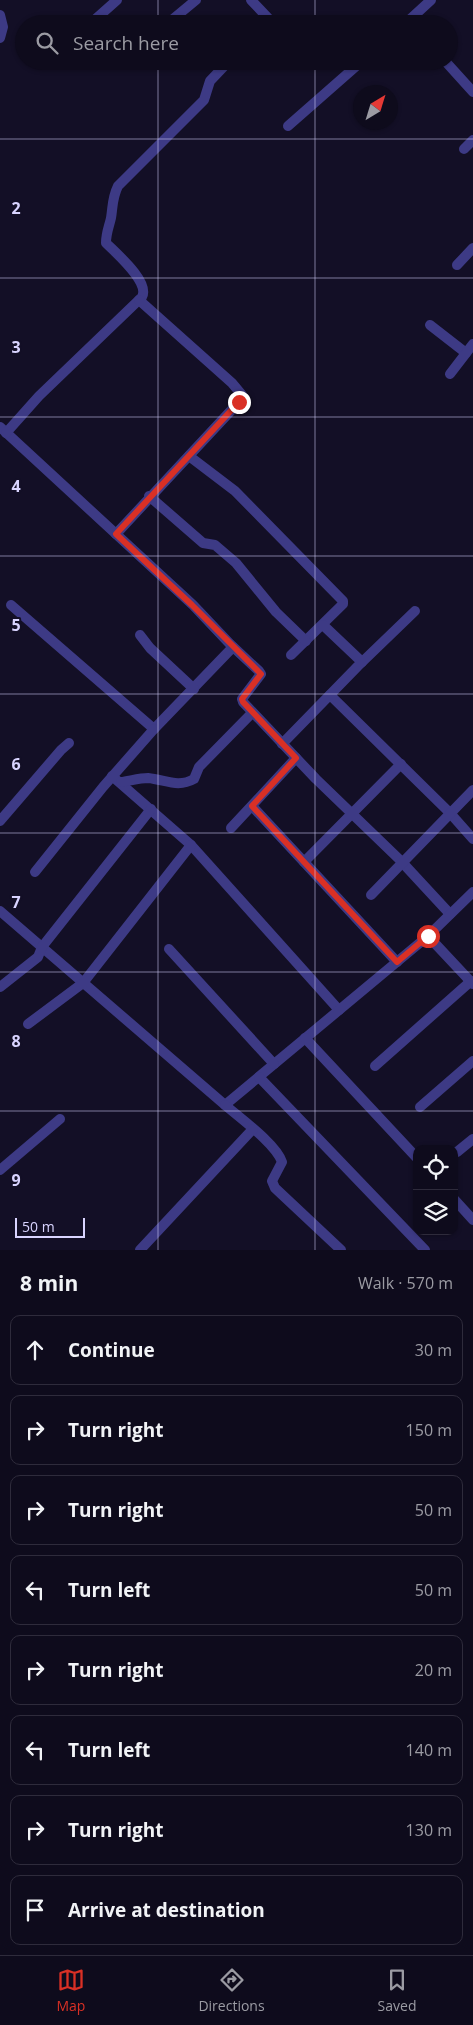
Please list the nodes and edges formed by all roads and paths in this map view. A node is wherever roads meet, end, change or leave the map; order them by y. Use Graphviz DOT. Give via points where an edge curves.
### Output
graph roads {
  1 [pos="117,0"];
  2 [pos="196,0"];
  3 [pos="251,0"];
  4 [pos="431,0"];
  5 [pos="0,15"];
  6 [pos="100,15"];
  7 [pos="178,15"];
  8 [pos="265,15"];
  9 [pos="415,15"];
  10 [pos="0,38"];
  11 [pos="220,70"];
  12 [pos="352,70"];
  13 [pos="453,70"];
  14 [pos="473,92"];
  15 [pos="288,126"];
  16 [pos="473,140"];
  17 [pos="464,149"];
  18 [pos="473,248"];
  19 [pos="457,265"];
  20 [pos="139,300"];
  21 [pos="430,326"];
  22 [pos="473,344"];
  23 [pos="466,353"];
  24 [pos="450,374"];
  25 [pos="3,430"];
  26 [pos="189,456"];
  27 [pos="149,496"];
  28 [pos="116,534"];
  29 [pos="11,605"];
  30 [pos="415,611"];
  31 [pos="323,625"];
  32 [pos="140,635"];
  33 [pos="306,641"];
  34 [pos="233,647"];
  35 [pos="291,655"];
  36 [pos="362,662"];
  37 [pos="194,689"];
  38 [pos="330,694"];
  39 [pos="252,713"];
  40 [pos="154,729"];
  41 [pos="69,743"];
  42 [pos="282,744"];
  43 [pos="296,758"];
  44 [pos="401,764"];
  45 [pos="117,779"];
  46 [pos="473,790"];
  47 [pos="252,806"];
  48 [pos="151,809"];
  49 [pos="352,813"];
  50 [pos="450,813"];
  51 [pos="0,821"];
  52 [pos="231,828"];
  53 [pos="473,839"];
  54 [pos="191,845"];
  55 [pos="304,862"];
  56 [pos="402,862"];
  57 [pos="35,872"];
  58 [pos="473,892"];
  59 [pos="370,895"];
  60 [pos="0,911"];
  61 [pos="450,914"];
  62 [pos="428,936"];
  63 [pos="42,947"];
  64 [pos="169,949"];
  65 [pos="397,962"];
  66 [pos="472,982"];
  67 [pos="83,983"];
  68 [pos="0,987"];
  69 [pos="339,1010"];
  70 [pos="28,1024"];
  71 [pos="305,1038"];
  72 [pos="473,1061"];
  73 [pos="274,1064"];
  74 [pos="375,1066"];
  75 [pos="259,1077"];
  76 [pos="225,1105"];
  77 [pos="420,1107"];
  78 [pos="60,1119"];
  79 [pos="253,1129"];
  80 [pos="473,1139"];
  81 [pos="458,1151"];
  82 [pos="413,1154"];
  83 [pos="0,1170"];
  84 [pos="458,1203"];
  85 [pos="473,1220"];
  86 [pos="142,1249"];
  87 [pos="341,1250"];
  88 [pos="425,1250"];
  1 -- 6 [label="street"];
  2 -- 7 [label="street"];
  3 -- 8 [label="street"];
  4 -- 9 [label="street"];
  5 -- 10 [label="street"];
  11 -- 20 [label="street" via="210,81 204,100 118,186 115,193 106,243 143,283 145,292"];
  12 -- 15 [label="street"];
  13 -- 14 [label="street"];
  16 -- 17 [label="street"];
  18 -- 19 [label="street"];
  20 -- 25 [label="street"];
  20 -- 26 [label="street" via="242,395"];
  21 -- 23 [label="street"];
  22 -- 23 [label="street"];
  23 -- 24 [label="street"];
  25 -- 28 [label="street"];
  26 -- 27 [label="street"];
  26 -- 31 [label="street" via="235,491 341,598 343,604"];
  27 -- 28 [label="street"];
  27 -- 33 [label="street" via="203,543 215,545 236,563 276,612"];
  28 -- 34 [label="street"];
  29 -- 40 [label="street"];
  30 -- 36 [label="street"];
  31 -- 33 [label="street"];
  31 -- 36 [label="street"];
  32 -- 37 [label="street"];
  33 -- 35 [label="street"];
  34 -- 37 [label="street"];
  34 -- 39 [label="street" via="261,674 242,699"];
  36 -- 38 [label="street"];
  37 -- 40 [label="street"];
  38 -- 42 [label="street"];
  38 -- 44 [label="street"];
  39 -- 42 [label="street"];
  39 -- 45 [label="street" via="199,767 194,779 186,783 146,778"];
  40 -- 45 [label="street"];
  41 -- 51 [label="street"];
  42 -- 43 [label="street"];
  43 -- 47 [label="street"];
  43 -- 49 [label="street"];
  44 -- 49 [label="street"];
  44 -- 50 [label="street"];
  45 -- 48 [label="street"];
  45 -- 57 [label="street"];
  46 -- 50 [label="street"];
  47 -- 52 [label="street"];
  47 -- 55 [label="street"];
  48 -- 54 [label="street"];
  48 -- 63 [label="street"];
  49 -- 55 [label="street"];
  49 -- 56 [label="street"];
  50 -- 53 [label="street"];
  50 -- 56 [label="street"];
  54 -- 67 [label="street"];
  54 -- 69 [label="street"];
  55 -- 65 [label="street"];
  56 -- 59 [label="street"];
  56 -- 61 [label="street"];
  58 -- 61 [label="street"];
  60 -- 63 [label="street"];
  61 -- 62 [label="street"];
  62 -- 65 [label="street"];
  62 -- 66 [label="street"];
  63 -- 67 [label="street"];
  63 -- 68 [label="street" via="38,957"];
  64 -- 73 [label="street"];
  65 -- 69 [label="street"];
  66 -- 74 [label="street"];
  67 -- 70 [label="street"];
  67 -- 76 [label="street"];
  69 -- 71 [label="street"];
  71 -- 73 [label="street"];
  71 -- 82 [label="street"];
  72 -- 77 [label="street"];
  73 -- 75 [label="street"];
  75 -- 76 [label="street"];
  75 -- 88 [label="street"];
  76 -- 79 [label="street"];
  78 -- 83 [label="street"];
  79 -- 86 [label="street"];
  79 -- 87 [label="street" via="280,1155 282,1162 272,1181 275,1188"];
  80 -- 81 [label="street"];
  84 -- 85 [label="street"];
}
